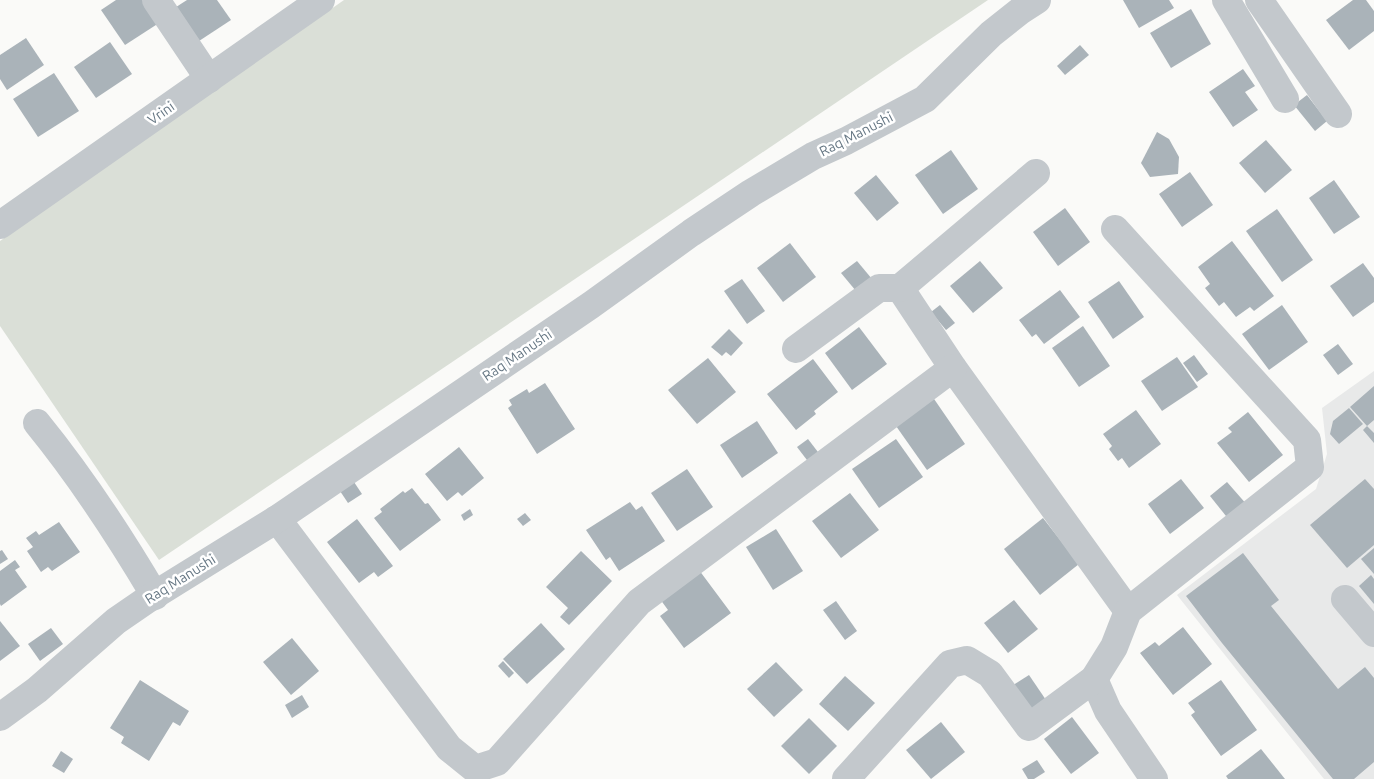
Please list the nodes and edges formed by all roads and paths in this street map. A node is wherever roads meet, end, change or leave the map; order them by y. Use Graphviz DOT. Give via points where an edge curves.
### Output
graph roads {
  1 [pos="156,0"];
  2 [pos="322,0"];
  3 [pos="1037,0"];
  4 [pos="1226,0"];
  5 [pos="1260,0"];
  6 [pos="209,79"];
  7 [pos="1285,99"];
  8 [pos="1338,114"];
  9 [pos="1036,173"];
  10 [pos="0,225"];
  11 [pos="1115,229"];
  12 [pos="900,288"];
  13 [pos="796,349"];
  14 [pos="952,368"];
  15 [pos="37,423"];
  16 [pos="277,519"];
  17 [pos="155,596"];
  18 [pos="1345,599"];
  19 [pos="1128,611"];
  20 [pos="1374,633"];
  21 [pos="1094,679"];
  22 [pos="0,717"];
  23 [pos="846,779"];
  24 [pos="1154,779"];
  1 -- 6 [label="street"];
  2 -- 6 [label="street, Vrini"];
  3 -- 16 [label="street, Raq Manushi" via="991,34 925,99 813,156 751,193"];
  4 -- 7 [label="street"];
  5 -- 8 [label="street"];
  6 -- 10 [label="street, Vrini"];
  9 -- 12 [label="street"];
  11 -- 19 [label="street" via="1307,440 1310,467"];
  12 -- 13 [label="street" via="879,288"];
  12 -- 14 [label="street"];
  14 -- 16 [label="street" via="639,602 497,762 475,769 449,748"];
  14 -- 19 [label="street"];
  15 -- 17 [label="street" via="89,490"];
  16 -- 17 [label="street, Raq Manushi"];
  17 -- 22 [label="street, Raq Manushi" via="116,621 37,690"];
  18 -- 20 [label="street"];
  19 -- 21 [label="street" via="1114,647"];
  21 -- 23 [label="street" via="1029,727 990,674 967,660 950,664"];
  21 -- 24 [label="street" via="1108,712"];
}
